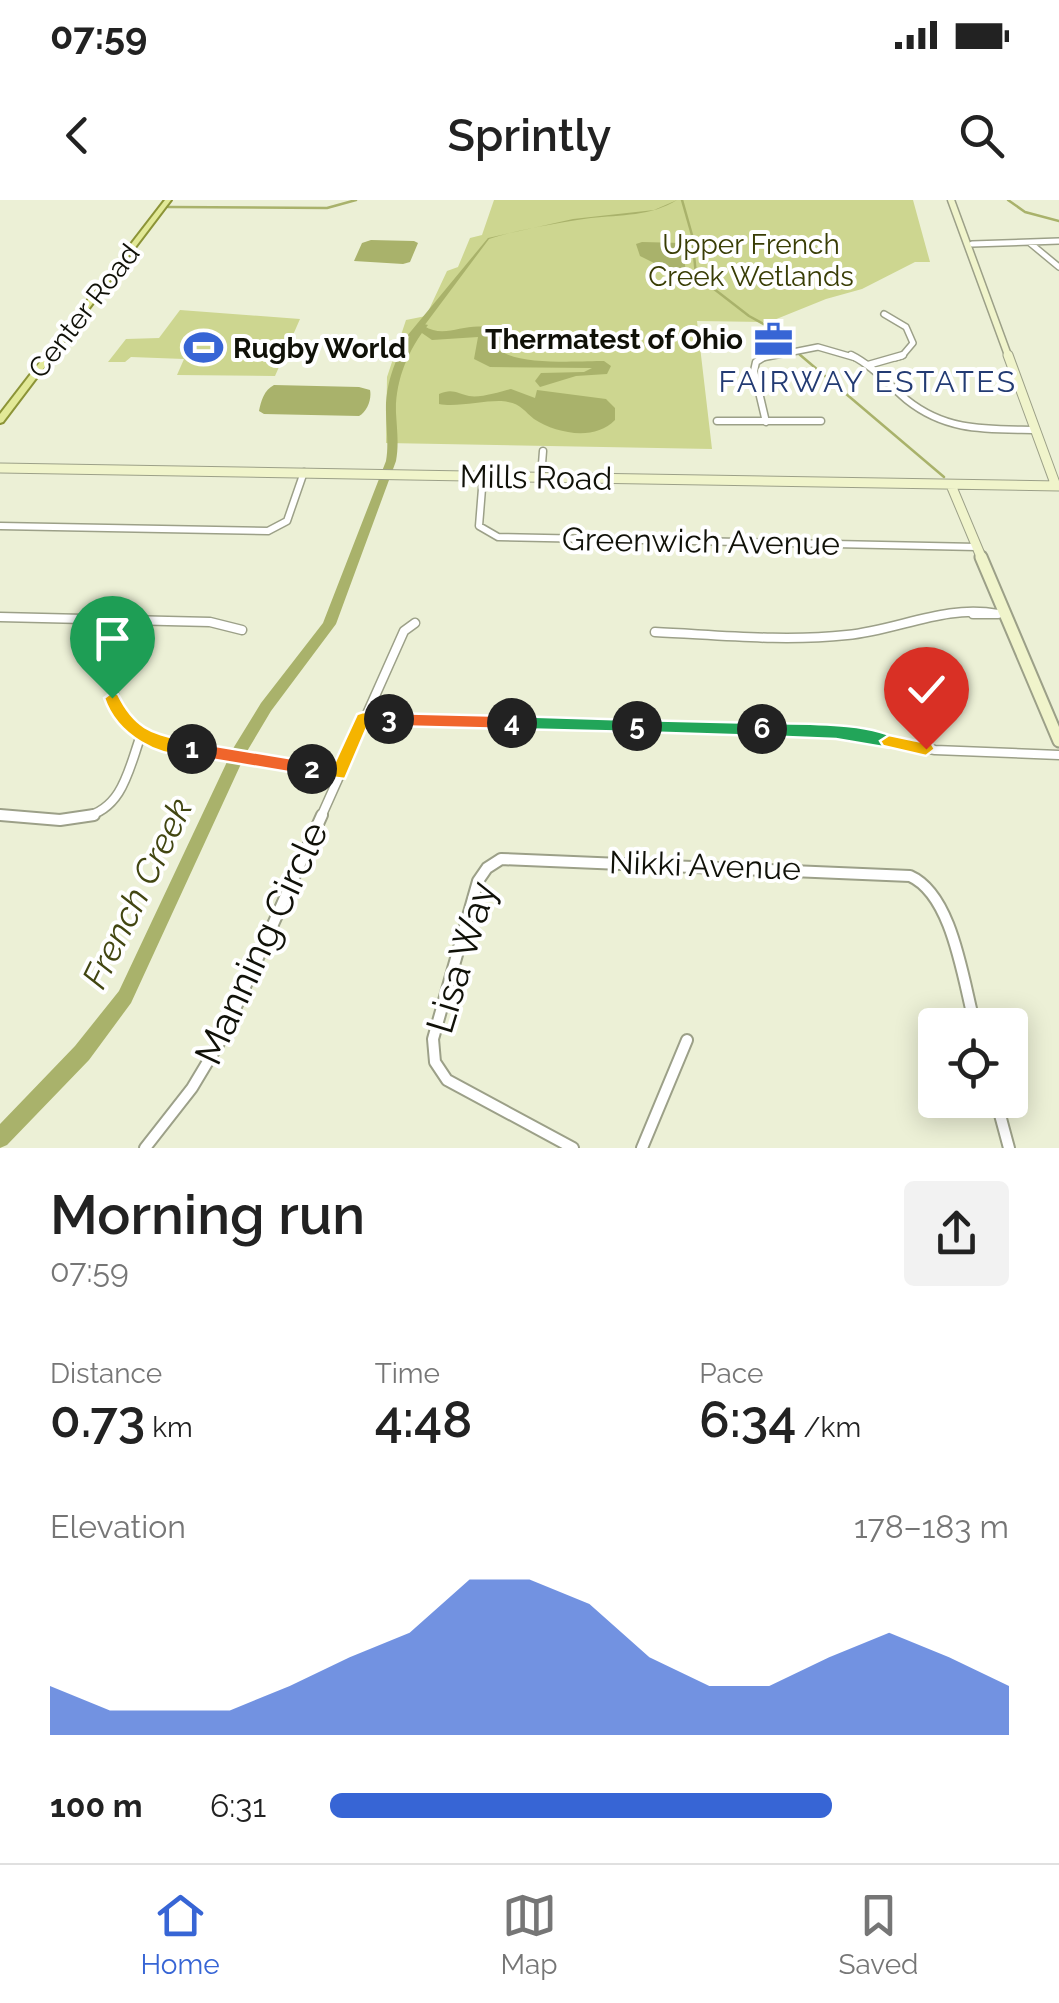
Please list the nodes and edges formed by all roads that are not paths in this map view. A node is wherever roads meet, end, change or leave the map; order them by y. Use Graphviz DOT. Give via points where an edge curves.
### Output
graph roads {
  1 [pos="168,200"];
  2 [pos="951,200"];
  3 [pos="1059,242"];
  4 [pos="970,244"];
  5 [pos="1030,244"];
  6 [pos="1059,267"];
  7 [pos="884,314"];
  8 [pos="868,365"];
  9 [pos="0,420"];
  10 [pos="717,420"];
  11 [pos="766,422"];
  12 [pos="821,422"];
  13 [pos="1036,430"];
  14 [pos="543,451"];
  15 [pos="0,466"];
  16 [pos="304,472"];
  17 [pos="484,476"];
  18 [pos="541,477"];
  19 [pos="951,484"];
  20 [pos="1058,486"];
  21 [pos="0,526"];
  22 [pos="977,547"];
  23 [pos="1002,614"];
  24 [pos="0,617"];
  25 [pos="137,620"];
  26 [pos="415,623"];
  27 [pos="242,630"];
  28 [pos="655,632"];
  29 [pos="363,719"];
  30 [pos="141,735"];
  31 [pos="1059,741"];
  32 [pos="1059,755"];
  33 [pos="338,774"];
  34 [pos="0,815"];
  35 [pos="494,862"];
  36 [pos="970,1008"];
  37 [pos="687,1040"];
  38 [pos="1001,1118"];
  39 [pos="145,1148"];
  40 [pos="573,1148"];
  41 [pos="642,1148"];
  42 [pos="1009,1148"];
  1 -- 9 [label="main road, Center Road"];
  2 -- 4 [label="street"];
  3 -- 5 [label="street"];
  4 -- 5 [label="street"];
  4 -- 13 [label="street"];
  5 -- 6 [label="street"];
  7 -- 8 [label="street" via="906,327 913,342 902,356"];
  8 -- 11 [label="street" via="825,346 761,358 754,368"];
  8 -- 13 [label="street" via="944,422"];
  10 -- 11 [label="street"];
  11 -- 12 [label="street"];
  13 -- 20 [label="street"];
  14 -- 18 [label="street"];
  15 -- 16 [label="street, Mills Road"];
  16 -- 17 [label="street, Mills Road"];
  16 -- 21 [label="street" via="289,517 268,531"];
  17 -- 18 [label="street, Mills Road"];
  17 -- 22 [label="street, Greenwich Avenue" via="478,522 498,537"];
  18 -- 19 [label="street, Mills Road"];
  19 -- 20 [label="street, Mills Road"];
  19 -- 22 [label="street"];
  22 -- 23 [label="street"];
  23 -- 28 [label="street" via="928,616 846,636"];
  23 -- 31 [label="street"];
  24 -- 25 [label="street"];
  25 -- 27 [label="street"];
  25 -- 30 [label="street" via="112,692 118,714"];
  26 -- 29 [label="street, Manning Circle" via="404,630"];
  29 -- 32 [label="street" via="822,731 935,750"];
  29 -- 33 [label="street, Manning Circle"];
  30 -- 33 [label="street"];
  30 -- 34 [label="street" via="117,796 104,810 82,818"];
  33 -- 39 [label="street, Manning Circle" via="222,1038"];
  35 -- 36 [label="street, Nikki Avenue" via="518,857 916,878 941,902"];
  35 -- 40 [label="street, Lisa Way" via="477,884 432,1054 450,1082"];
  37 -- 41 [label="street"];
  38 -- 42 [label="street"];
}
